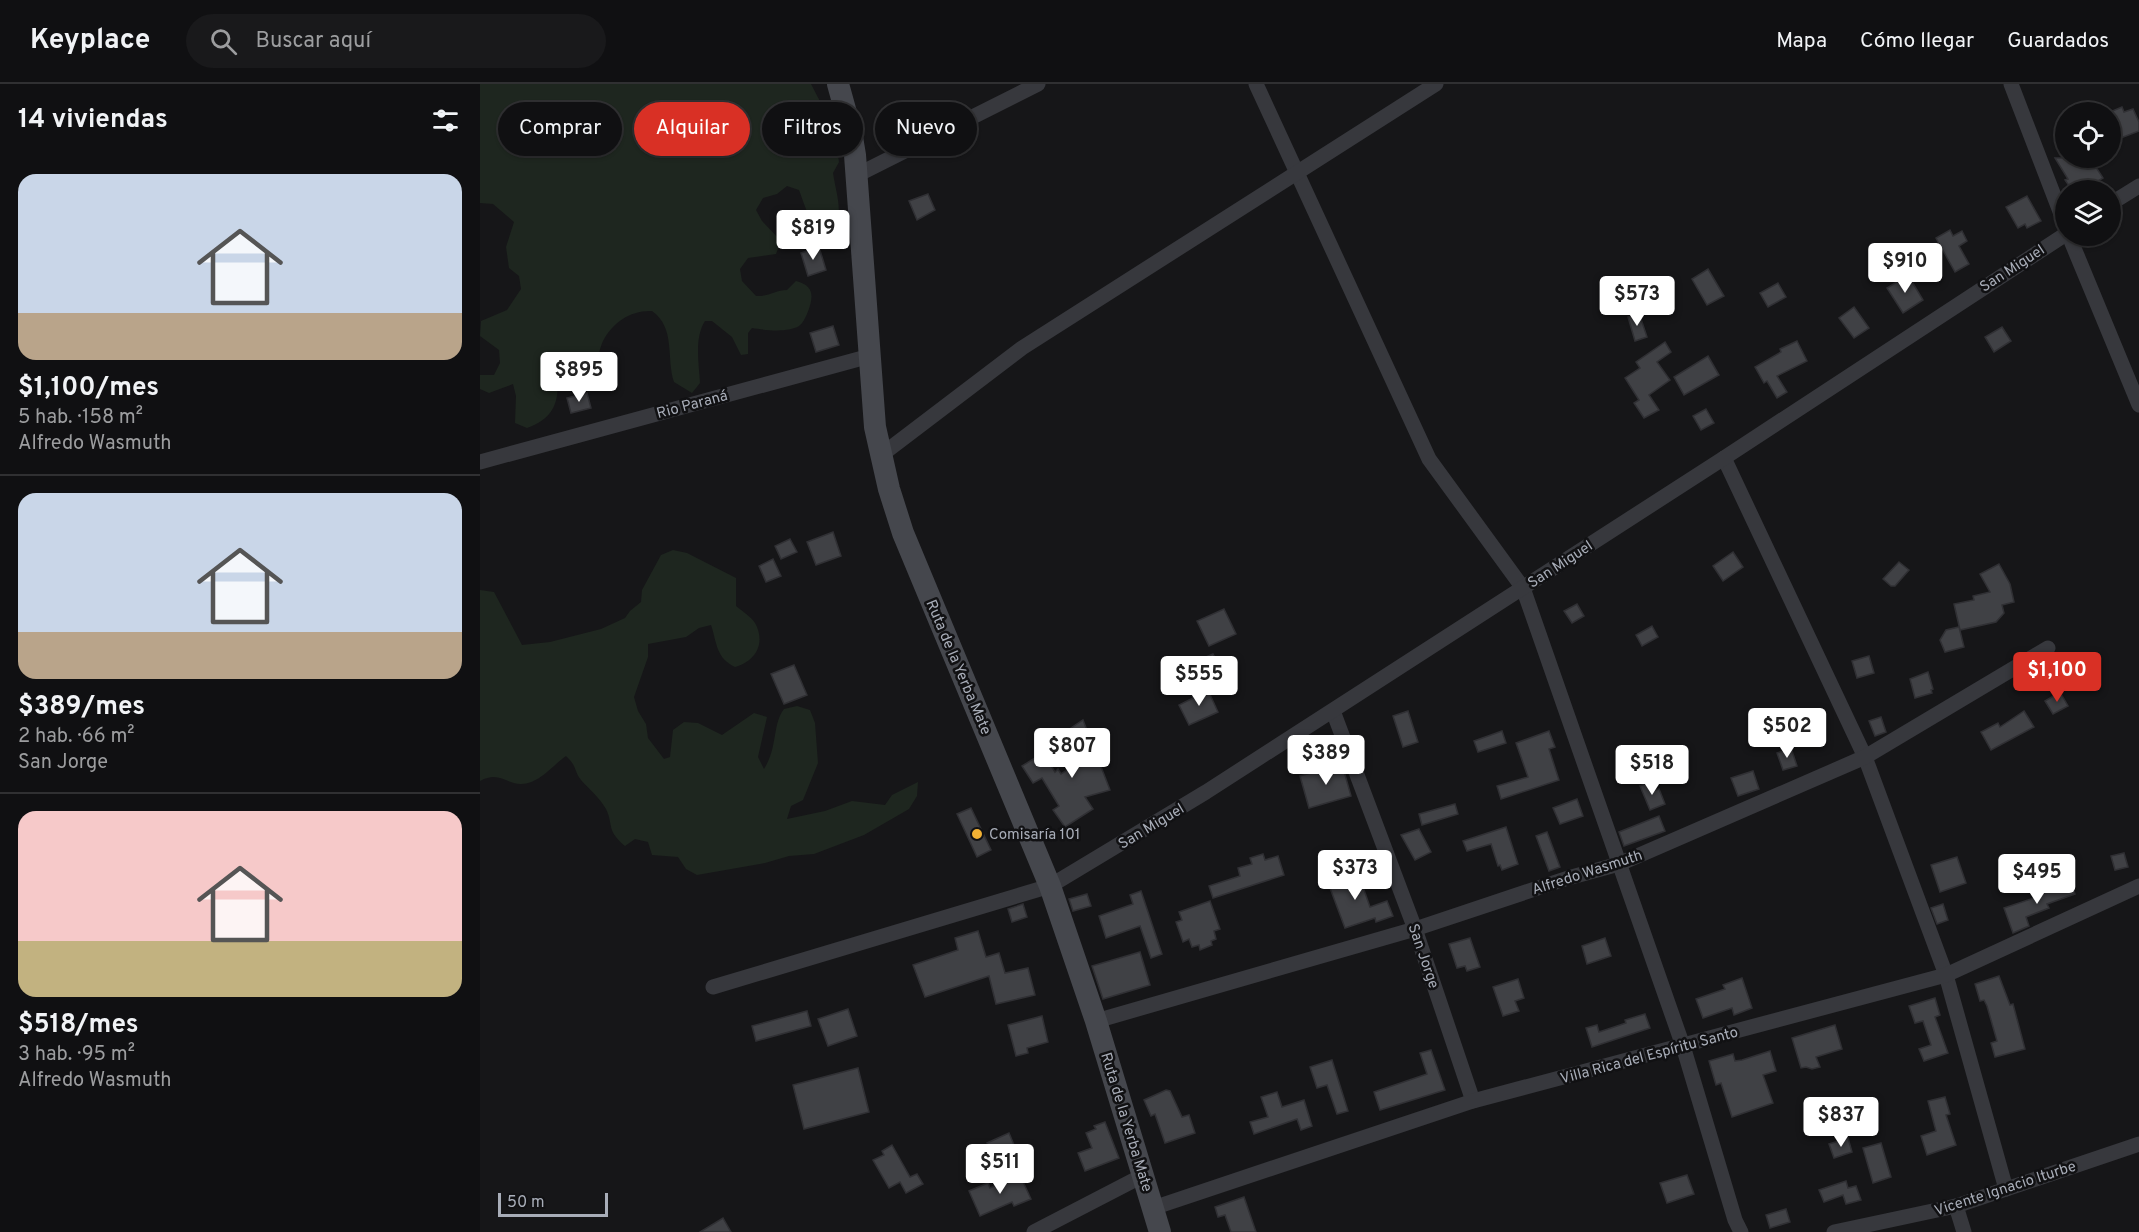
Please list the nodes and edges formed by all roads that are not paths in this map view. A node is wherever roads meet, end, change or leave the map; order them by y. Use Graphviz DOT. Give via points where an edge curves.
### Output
graph roads {
  1 [pos="838,84"];
  2 [pos="1038,84"];
  3 [pos="1256,84"];
  4 [pos="1436,84"];
  5 [pos="2011,84"];
  6 [pos="1297,172"];
  7 [pos="857,175"];
  8 [pos="2139,186"];
  9 [pos="2121,197"];
  10 [pos="2055,198"];
  11 [pos="2055,243"];
  12 [pos="2072,246"];
  13 [pos="870,356"];
  14 [pos="2139,405"];
  15 [pos="880,456"];
  16 [pos="1724,458"];
  17 [pos="480,462"];
  18 [pos="1523,588"];
  19 [pos="2048,648"];
  20 [pos="1333,711"];
  21 [pos="1865,757"];
  22 [pos="1619,864"];
  23 [pos="1050,886"];
  24 [pos="2139,886"];
  25 [pos="1415,929"];
  26 [pos="1946,975"];
  27 [pos="713,987"];
  28 [pos="1096,1021"];
  29 [pos="1683,1046"];
  30 [pos="1473,1101"];
  31 [pos="2139,1144"];
  32 [pos="1142,1176"];
  33 [pos="2006,1189"];
  34 [pos="1956,1206"];
  35 [pos="1153,1208"];
  36 [pos="1034,1232"];
  37 [pos="1160,1232"];
  38 [pos="1742,1232"];
  39 [pos="1834,1232"];
  40 [pos="1964,1232"];
  1 -- 7 [label="main road, Ruta de la Yerba Mate" via="851,131"];
  2 -- 7 [label="street"];
  3 -- 6 [label="street"];
  4 -- 6 [label="street"];
  5 -- 10 [label="street"];
  6 -- 15 [label="street" via="1022,348"];
  6 -- 18 [label="street" via="1429,459"];
  7 -- 13 [label="main road, Ruta de la Yerba Mate"];
  8 -- 9 [label="street"];
  11 -- 16 [label="street, San Miguel"];
  12 -- 14 [label="street"];
  13 -- 15 [label="main road, Ruta de la Yerba Mate"];
  13 -- 17 [label="street, Rio Paraná"];
  15 -- 23 [label="main road, Ruta de la Yerba Mate" via="903,533"];
  16 -- 18 [label="street, San Miguel"];
  16 -- 21 [label="street"];
  18 -- 20 [label="street, San Miguel"];
  18 -- 22 [label="street"];
  19 -- 21 [label="street, Alfredo Wasmuth"];
  20 -- 23 [label="street, San Miguel"];
  20 -- 25 [label="street, San Jorge"];
  21 -- 22 [label="street, Alfredo Wasmuth"];
  21 -- 26 [label="street"];
  22 -- 25 [label="street, Alfredo Wasmuth"];
  22 -- 29 [label="street"];
  23 -- 27 [label="street, San Miguel"];
  23 -- 28 [label="main road, Ruta de la Yerba Mate"];
  24 -- 26 [label="street, Villa Rica del Espíritu Santo"];
  25 -- 28 [label="street, Alfredo Wasmuth"];
  25 -- 30 [label="street, San Jorge"];
  26 -- 29 [label="street, Villa Rica del Espíritu Santo"];
  26 -- 33 [label="street"];
  28 -- 32 [label="main road, Ruta de la Yerba Mate"];
  29 -- 30 [label="street, Villa Rica del Espíritu Santo"];
  29 -- 38 [label="street" via="1735,1220"];
  30 -- 35 [label="street, Villa Rica del Espíritu Santo"];
  31 -- 33 [label="street, Vicente Ignacio Iturbe"];
  32 -- 35 [label="main road, Ruta de la Yerba Mate"];
  32 -- 36 [label="street"];
  33 -- 34 [label="street, Vicente Ignacio Iturbe"];
  34 -- 39 [label="street, Vicente Ignacio Iturbe"];
  34 -- 40 [label="street"];
  35 -- 37 [label="main road, Ruta de la Yerba Mate"];
}
